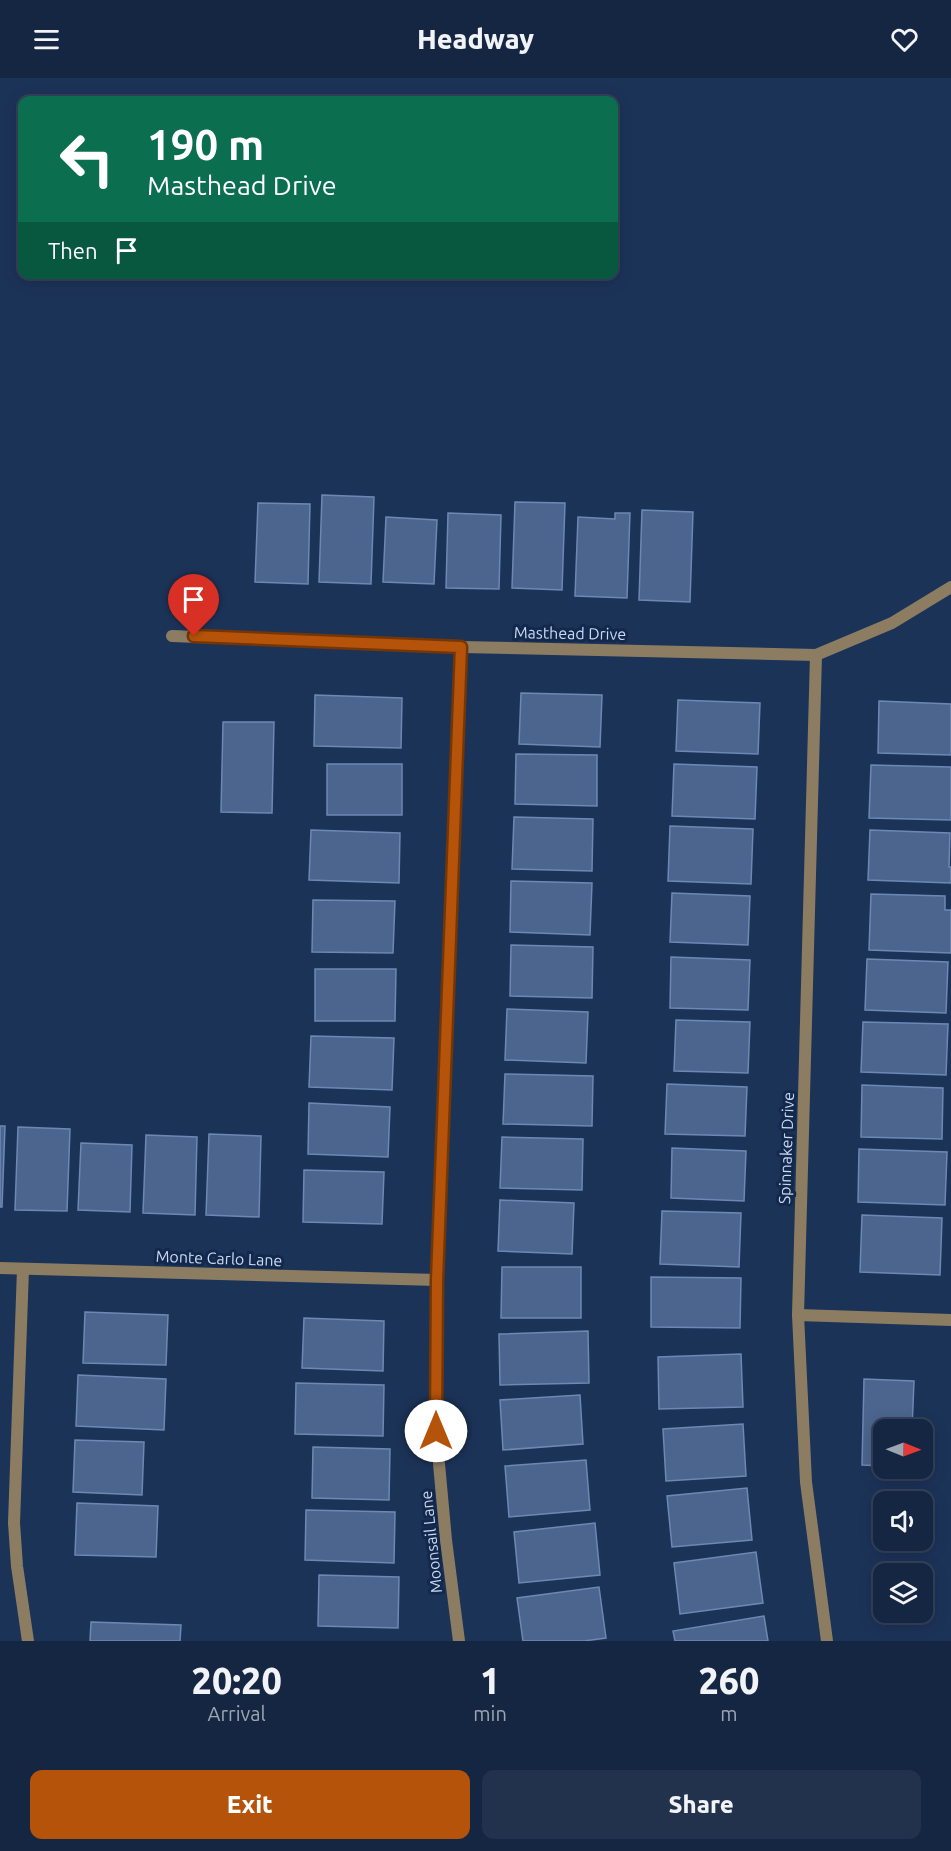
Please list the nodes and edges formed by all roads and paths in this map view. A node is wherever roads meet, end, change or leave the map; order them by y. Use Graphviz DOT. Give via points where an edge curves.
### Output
graph roads {
  1 [pos="951,587"];
  2 [pos="172,636"];
  3 [pos="461,647"];
  4 [pos="816,655"];
  5 [pos="0,1268"];
  6 [pos="23,1269"];
  7 [pos="437,1280"];
  8 [pos="798,1315"];
  9 [pos="951,1320"];
  10 [pos="28,1641"];
  11 [pos="459,1641"];
  12 [pos="827,1641"];
  1 -- 4 [label="street, Masthead Drive" via="892,623"];
  2 -- 3 [label="street, Masthead Drive"];
  3 -- 4 [label="street, Masthead Drive"];
  3 -- 7 [label="street, Moonsail Lane"];
  4 -- 8 [label="street, Spinnaker Drive"];
  5 -- 6 [label="street, Monte Carlo Lane"];
  6 -- 7 [label="street, Monte Carlo Lane"];
  6 -- 10 [label="street" via="14,1523"];
  7 -- 11 [label="street, Moonsail Lane" via="436,1431"];
  8 -- 9 [label="street"];
  8 -- 12 [label="street, Spinnaker Drive" via="806,1482"];
}
